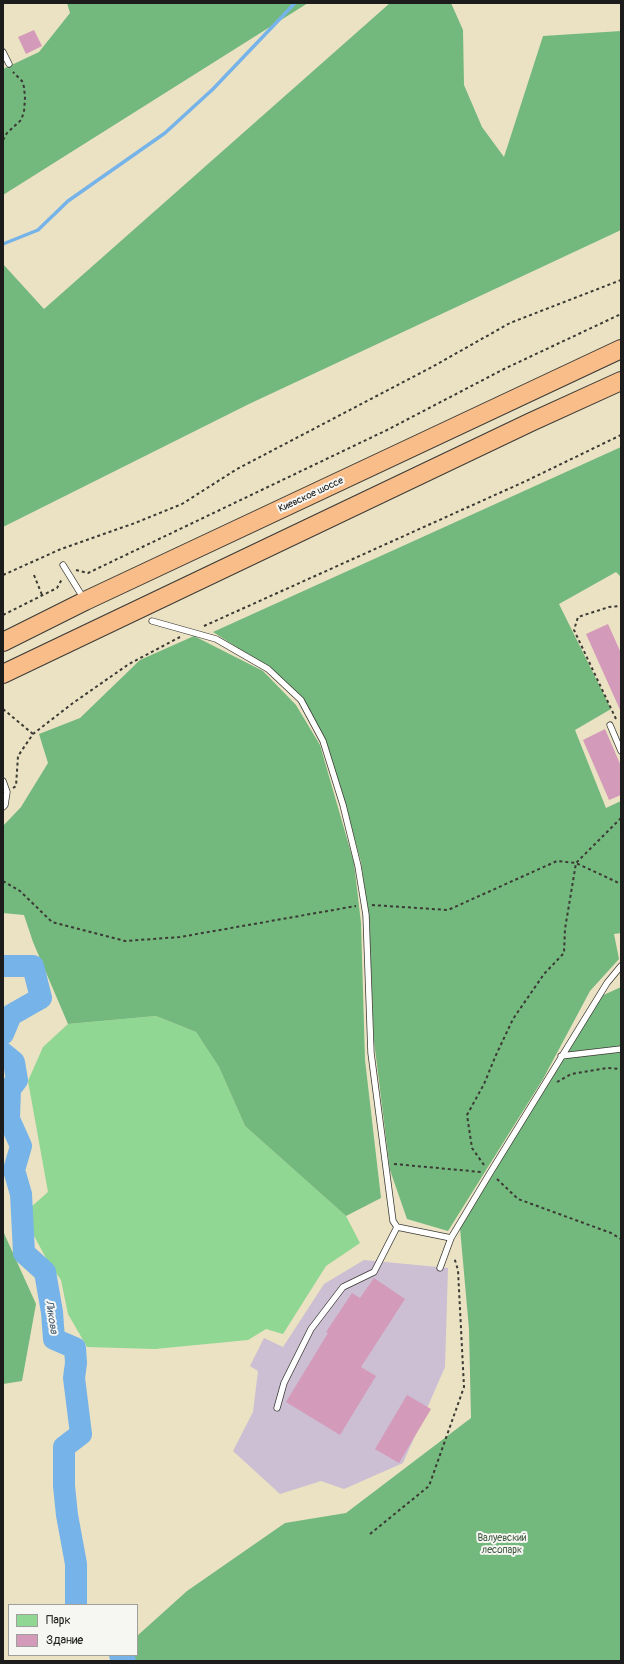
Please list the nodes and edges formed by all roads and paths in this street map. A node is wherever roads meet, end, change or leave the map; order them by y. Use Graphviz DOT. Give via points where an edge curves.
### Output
graph roads {
  1 [pos="3,52"];
  2 [pos="9,64"];
  3 [pos="3,140"];
  4 [pos="621,280"];
  5 [pos="621,314"];
  6 [pos="621,349"];
  7 [pos="621,381"];
  8 [pos="621,436"];
  9 [pos="63,565"];
  10 [pos="68,574"];
  11 [pos="3,575"];
  12 [pos="34,575"];
  13 [pos="42,595"];
  14 [pos="85,601"];
  15 [pos="621,606"];
  16 [pos="3,615"];
  17 [pos="152,621"];
  18 [pos="189,632"];
  19 [pos="3,642"];
  20 [pos="3,674"];
  21 [pos="3,709"];
  22 [pos="611,727"];
  23 [pos="33,734"];
  24 [pos="621,750"];
  25 [pos="3,781"];
  26 [pos="7,792"];
  27 [pos="3,807"];
  28 [pos="621,818"];
  29 [pos="576,863"];
  30 [pos="3,881"];
  31 [pos="621,884"];
  32 [pos="364,904"];
  33 [pos="621,966"];
  34 [pos="621,1050"];
  35 [pos="561,1056"];
  36 [pos="621,1069"];
  37 [pos="542,1090"];
  38 [pos="386,1164"];
  39 [pos="490,1173"];
  40 [pos="398,1227"];
  41 [pos="621,1239"];
  42 [pos="450,1241"];
  43 [pos="440,1268"];
  44 [pos="277,1408"];
  45 [pos="370,1534"];
  1 -- 2 [label="lane"];
  2 -- 3 [label="path" via="22,81 26,98 21,120"];
  4 -- 11 [label="path" via="510,323 432,367 237,469 182,504 61,549"];
  5 -- 10 [label="path" via="504,369 387,430 88,573 76,570"];
  6 -- 14 [label="highway, Киевское шоссе"];
  7 -- 20 [label="highway"];
  8 -- 18 [label="path"];
  9 -- 10 [label="lane"];
  10 -- 13 [label="path" via="57,588"];
  10 -- 14 [label="lane"];
  12 -- 13 [label="path"];
  13 -- 16 [label="path"];
  14 -- 19 [label="highway, Киевское шоссе"];
  15 -- 22 [label="path" via="609,607 578,617 574,630 616,719"];
  17 -- 18 [label="lane"];
  18 -- 23 [label="path" via="129,664"];
  18 -- 32 [label="lane" via="216,639 268,669 301,700 323,741 343,805 358,866"];
  21 -- 23 [label="path"];
  22 -- 24 [label="lane"];
  23 -- 26 [label="path" via="18,756 16,786"];
  25 -- 26 [label="lane"];
  26 -- 27 [label="lane"];
  28 -- 29 [label="path"];
  29 -- 31 [label="path"];
  29 -- 32 [label="path" via="557,861 448,910"];
  29 -- 39 [label="path" via="565,929 564,953 544,974 513,1019 467,1115 472,1148"];
  30 -- 32 [label="path" via="20,891 52,922 125,941 180,937"];
  32 -- 38 [label="lane" via="371,1053"];
  33 -- 35 [label="lane"];
  34 -- 35 [label="lane"];
  35 -- 37 [label="lane"];
  36 -- 37 [label="path" via="607,1068 571,1074"];
  37 -- 39 [label="lane"];
  38 -- 39 [label="path"];
  38 -- 40 [label="lane" via="393,1221"];
  39 -- 41 [label="path" via="518,1199"];
  39 -- 42 [label="lane"];
  40 -- 42 [label="lane"];
  40 -- 44 [label="lane" via="374,1272 344,1286 311,1329 284,1383"];
  42 -- 43 [label="lane"];
  42 -- 45 [label="path" via="458,1270 464,1387 429,1486"];
}
